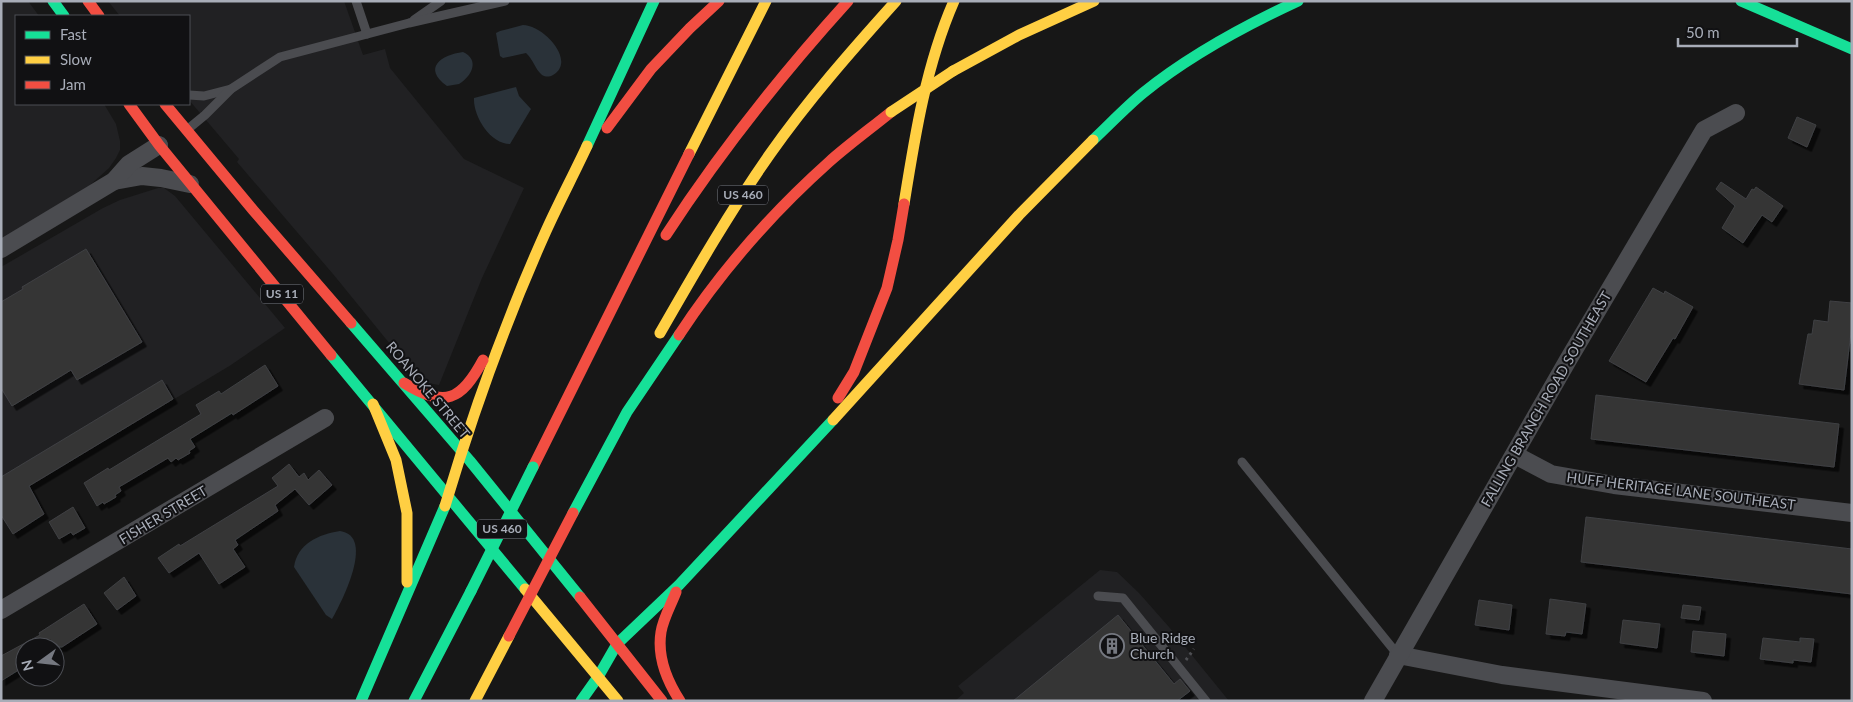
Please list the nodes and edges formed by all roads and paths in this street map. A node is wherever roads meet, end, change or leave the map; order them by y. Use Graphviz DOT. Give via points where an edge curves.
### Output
graph roads {
  1 [pos="53,1"];
  2 [pos="88,1"];
  3 [pos="356,1"];
  4 [pos="441,1"];
  5 [pos="505,1"];
  6 [pos="654,1"];
  7 [pos="719,1"];
  8 [pos="766,1"];
  9 [pos="848,1"];
  10 [pos="896,1"];
  11 [pos="954,1"];
  12 [pos="1094,1"];
  13 [pos="1298,1"];
  14 [pos="1741,1"];
  15 [pos="63,15"];
  16 [pos="98,15"];
  17 [pos="409,23"];
  18 [pos="367,34"];
  19 [pos="1852,49"];
  20 [pos="231,89"];
  21 [pos="190,95"];
  22 [pos="130,105"];
  23 [pos="143,105"];
  24 [pos="166,105"];
  25 [pos="1736,113"];
  26 [pos="152,116"];
  27 [pos="170,129"];
  28 [pos="186,130"];
  29 [pos="159,145"];
  30 [pos="177,146"];
  31 [pos="580,162"];
  32 [pos="114,181"];
  33 [pos="190,184"];
  34 [pos="262,238"];
  35 [pos="658,246"];
  36 [pos="1,249"];
  37 [pos="287,250"];
  38 [pos="648,263"];
  39 [pos="505,331"];
  40 [pos="653,345"];
  41 [pos="591,352"];
  42 [pos="642,370"];
  43 [pos="404,383"];
  44 [pos="373,404"];
  45 [pos="627,412"];
  46 [pos="325,418"];
  47 [pos="811,444"];
  48 [pos="461,452"];
  49 [pos="1514,455"];
  50 [pos="1242,462"];
  51 [pos="448,495"];
  52 [pos="1852,513"];
  53 [pos="679,585"];
  54 [pos="1098,596"];
  55 [pos="406,598"];
  56 [pos="1,610"];
  57 [pos="617,644"];
  58 [pos="1398,655"];
  59 [pos="598,677"];
  60 [pos="1676,699"];
  61 [pos="361,701"];
  62 [pos="414,701"];
  63 [pos="475,701"];
  64 [pos="581,701"];
  65 [pos="618,701"];
  66 [pos="662,701"];
  67 [pos="680,701"];
  68 [pos="1206,701"];
  69 [pos="1373,701"];
  70 [pos="1703,701"];
  1 -- 15 [label="main road"];
  2 -- 16 [label="main road"];
  3 -- 18 [label="lane"];
  4 -- 17 [label="lane"];
  5 -- 17 [label="lane"];
  6 -- 31 [label="main road"];
  7 -- 31 [label="main road" via="651,69"];
  8 -- 41 [label="main road, US 460"];
  9 -- 35 [label="main road, US 460" via="801,52 740,128"];
  10 -- 40 [label="main road, US 460" via="814,98 756,174 709,247"];
  11 -- 47 [label="main road" via="942,28 917,121 887,288 854,372"];
  12 -- 45 [label="main road, bridge" via="1019,35 953,71 892,112 829,162 735,258 693,313"];
  13 -- 47 [label="main road" via="1237,31 1144,93 1019,215"];
  14 -- 19 [label="main road"];
  17 -- 18 [label="lane"];
  18 -- 20 [label="lane" via="280,58"];
  20 -- 21 [label="lane" via="204,96"];
  20 -- 28 [label="lane"];
  22 -- 29 [label="main road, US 11"];
  23 -- 26 [label="main road"];
  24 -- 28 [label="main road, ROANOKE STREET / US 11"];
  25 -- 49 [label="street, FALLING BRANCH ROAD SOUTHEAST" via="1704,130"];
  27 -- 28 [label="main road"];
  28 -- 37 [label="main road, ROANOKE STREET / US 11"];
  29 -- 30 [label="main road"];
  29 -- 32 [label="street" via="129,164"];
  29 -- 33 [label="main road, US 11"];
  31 -- 39 [label="main road" via="547,229"];
  32 -- 33 [label="street" via="142,176"];
  32 -- 36 [label="street"];
  33 -- 44 [label="main road, US 11"];
  34 -- 37 [label="main road"];
  37 -- 43 [label="main road, ROANOKE STREET / US 11"];
  38 -- 41 [label="main road, US 460"];
  39 -- 43 [label="main road" via="491,345 471,382 456,395 433,398"];
  39 -- 48 [label="main road"];
  41 -- 62 [label="main road, US 460, bridge"];
  42 -- 45 [label="main road"];
  43 -- 48 [label="main road, ROANOKE STREET / US 11"];
  44 -- 51 [label="main road, US 11"];
  44 -- 55 [label="main road" via="396,460 407,513"];
  45 -- 63 [label="main road, bridge"];
  46 -- 56 [label="street, FISHER STREET"];
  47 -- 53 [label="main road"];
  48 -- 51 [label="main road"];
  48 -- 57 [label="main road, ROANOKE STREET / US 11"];
  49 -- 52 [label="street, HUFF HERITAGE LANE SOUTHEAST" via="1560,476"];
  49 -- 58 [label="street, FALLING BRANCH ROAD SOUTHEAST"];
  50 -- 58 [label="lane"];
  51 -- 55 [label="main road"];
  51 -- 59 [label="main road, US 11"];
  53 -- 57 [label="main road"];
  53 -- 67 [label="main road" via="661,631 660,653 669,684"];
  54 -- 68 [label="lane" via="1123,598"];
  55 -- 61 [label="main road"];
  57 -- 59 [label="main road"];
  57 -- 66 [label="main road, ROANOKE STREET / US 11"];
  58 -- 60 [label="street" via="1502,675"];
  58 -- 69 [label="street, FALLING BRANCH ROAD SOUTHEAST"];
  59 -- 64 [label="main road"];
  59 -- 65 [label="main road, US 11"];
  60 -- 70 [label="street"];
}
